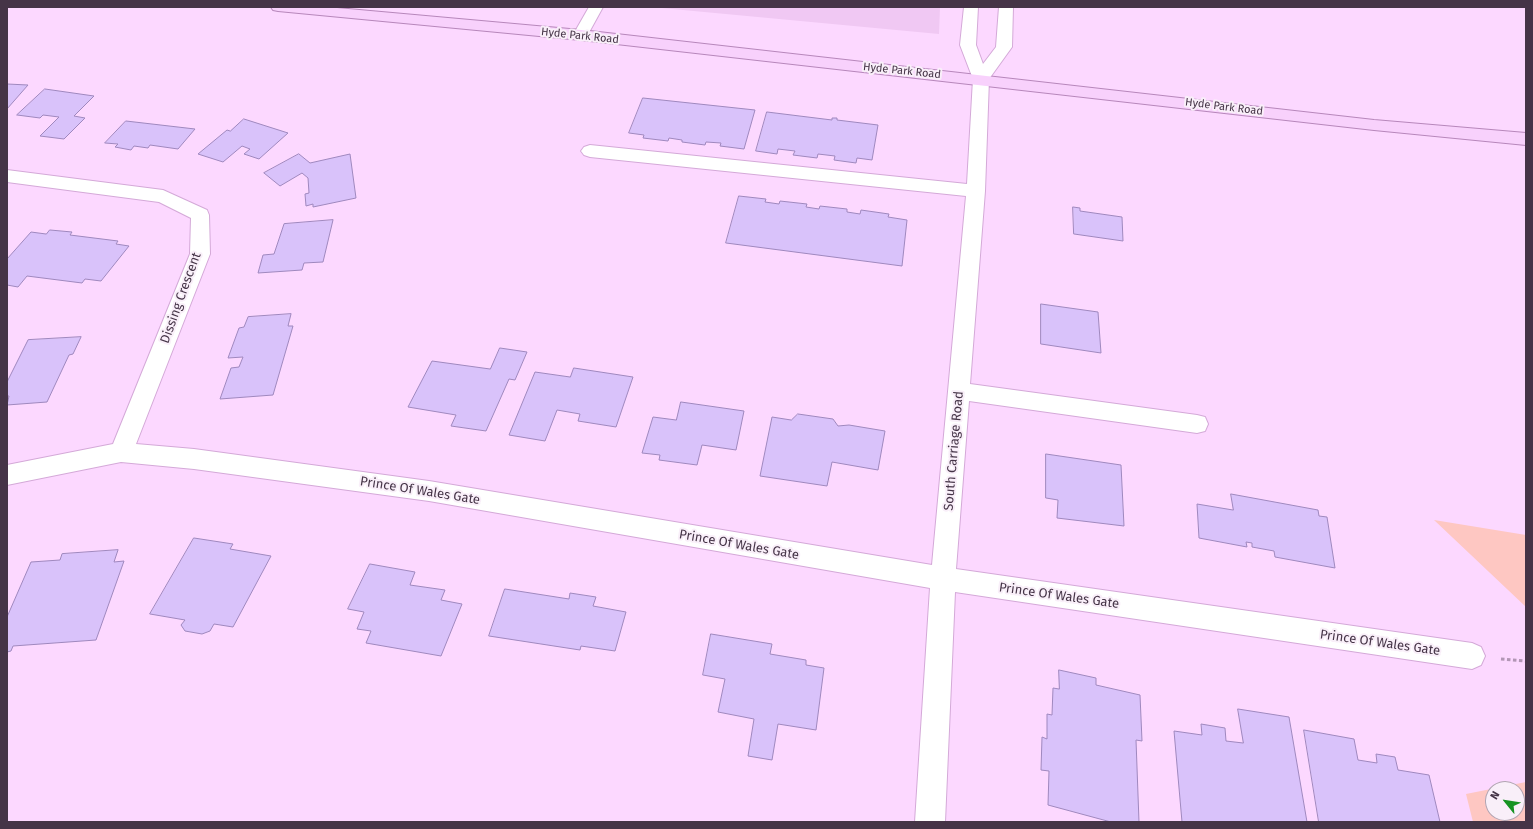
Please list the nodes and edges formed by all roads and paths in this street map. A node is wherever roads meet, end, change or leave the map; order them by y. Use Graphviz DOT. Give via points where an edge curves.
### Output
graph roads {
  1 [pos="278,7"];
  2 [pos="596,7"];
  3 [pos="971,7"];
  4 [pos="1006,7"];
  5 [pos="581,35"];
  6 [pos="981,79"];
  7 [pos="1526,139"];
  8 [pos="590,151"];
  9 [pos="7,176"];
  10 [pos="976,191"];
  11 [pos="959,391"];
  12 [pos="1197,424"];
  13 [pos="121,452"];
  14 [pos="7,475"];
  15 [pos="943,580"];
  16 [pos="1472,656"];
  17 [pos="930,822"];
  1 -- 5 [label="main road, Hyde Park Road"];
  2 -- 5 [label="street"];
  3 -- 6 [label="street, South Carriage Road" via="968,45"];
  4 -- 6 [label="street" via="1004,47"];
  5 -- 6 [label="main road, Hyde Park Road"];
  6 -- 7 [label="main road, Hyde Park Road"];
  6 -- 10 [label="street, South Carriage Road"];
  8 -- 10 [label="street"];
  9 -- 13 [label="street, Dissing Crescent" via="163,196 200,215 200,254"];
  10 -- 11 [label="street, South Carriage Road"];
  11 -- 12 [label="street"];
  11 -- 15 [label="street, South Carriage Road"];
  13 -- 14 [label="street, Prince Of Wales Gate"];
  13 -- 15 [label="street, Prince Of Wales Gate" via="194,459 429,491"];
  15 -- 16 [label="street, Prince Of Wales Gate"];
  15 -- 17 [label="street, South Carriage Road"];
}
